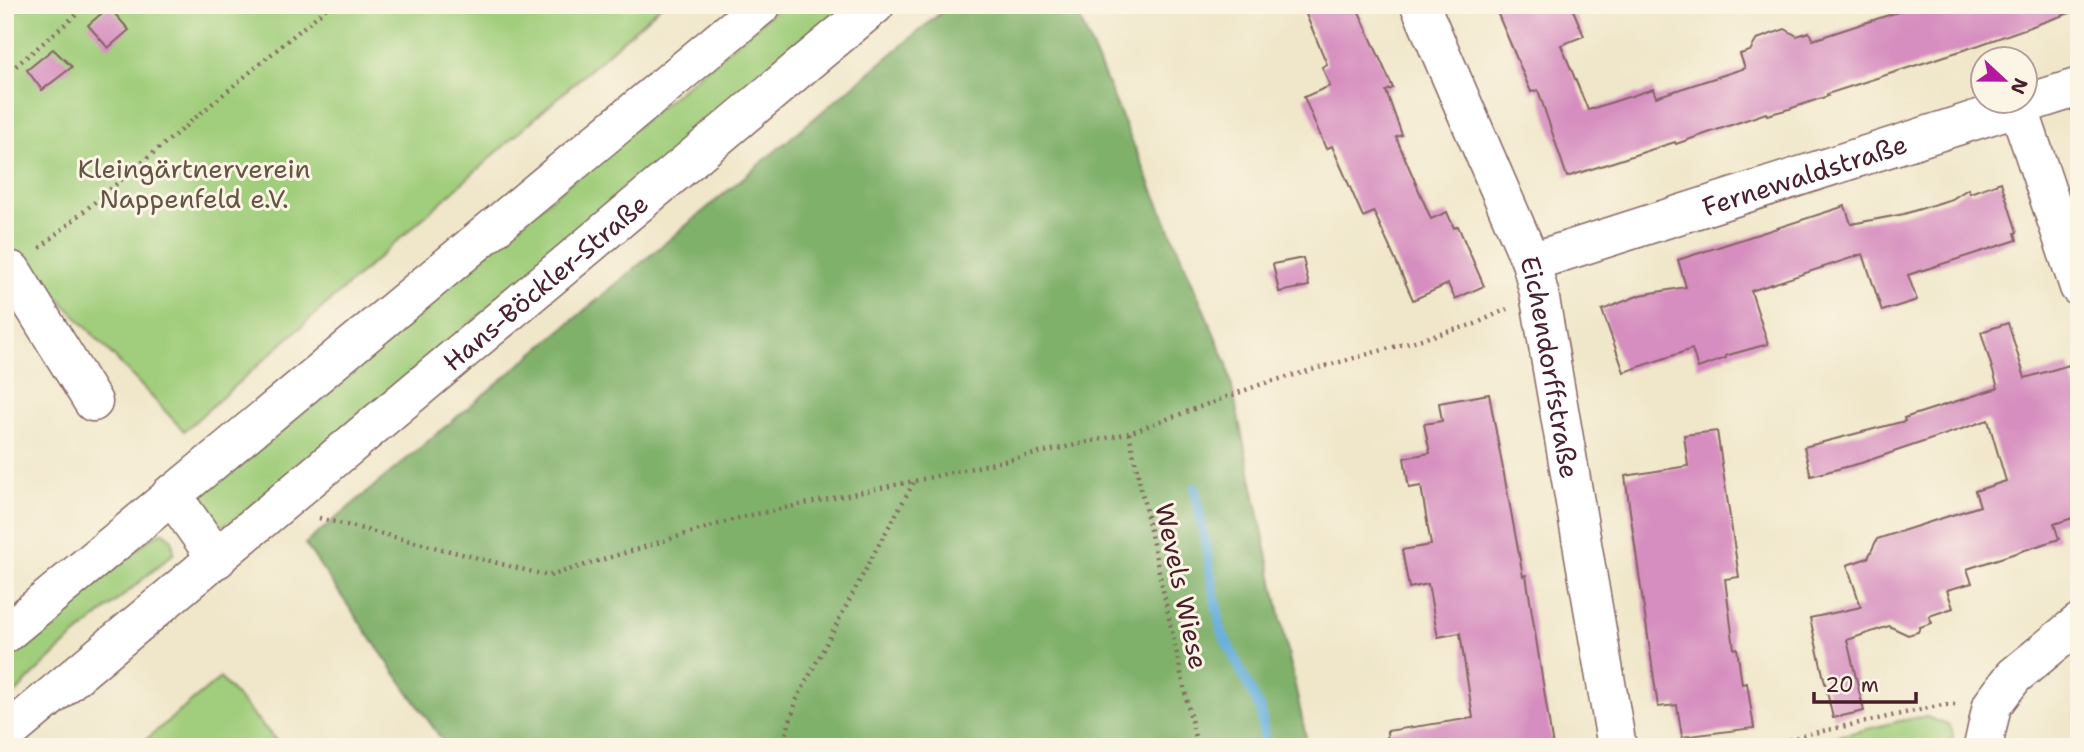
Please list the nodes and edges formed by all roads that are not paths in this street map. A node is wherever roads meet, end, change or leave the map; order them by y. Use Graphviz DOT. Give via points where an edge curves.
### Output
graph roads {
  1 [pos="762,5"];
  2 [pos="875,5"];
  3 [pos="1420,5"];
  4 [pos="2079,87"];
  5 [pos="2038,100"];
  6 [pos="1990,116"];
  7 [pos="2021,116"];
  8 [pos="12,271"];
  9 [pos="1535,278"];
  10 [pos="2079,287"];
  11 [pos="93,402"];
  12 [pos="171,494"];
  13 [pos="217,559"];
  14 [pos="2079,623"];
  15 [pos="5,634"];
  16 [pos="5,735"];
  17 [pos="1617,747"];
  18 [pos="1983,747"];
  1 -- 12 [label="main road"];
  2 -- 13 [label="main road, Hans-Böckler-Straße"];
  3 -- 9 [label="main road, Eichendorffstraße"];
  4 -- 5 [label="main road, Fernewaldstraße"];
  6 -- 9 [label="main road, Fernewaldstraße"];
  7 -- 10 [label="main road"];
  8 -- 11 [label="main road"];
  9 -- 17 [label="main road, Eichendorffstraße"];
  12 -- 13 [label="main road"];
  12 -- 15 [label="main road"];
  13 -- 16 [label="main road, Hans-Böckler-Straße"];
  14 -- 18 [label="main road" via="2014,676 1992,705"];
}
